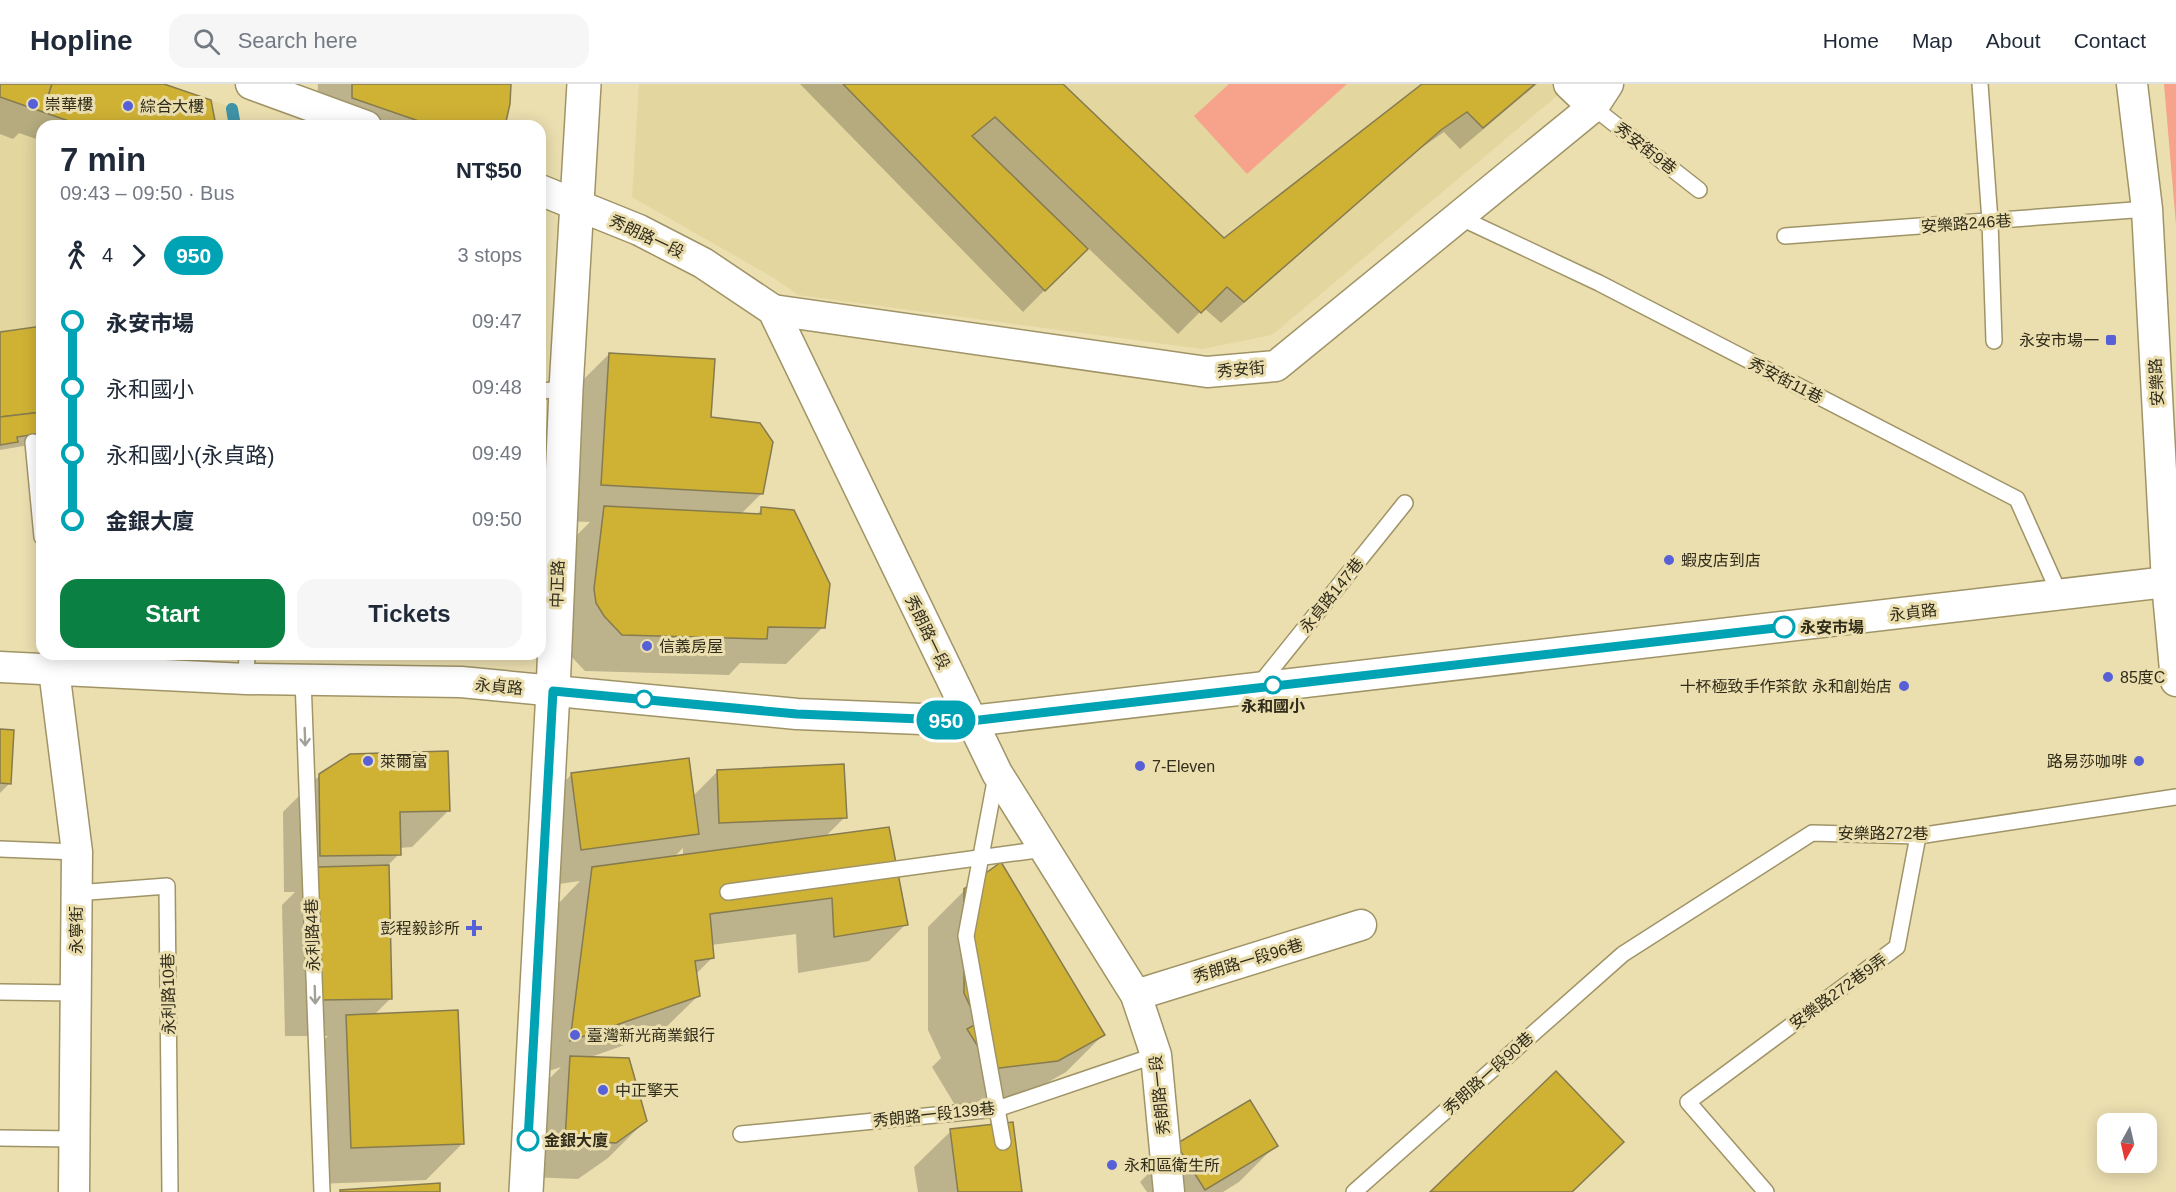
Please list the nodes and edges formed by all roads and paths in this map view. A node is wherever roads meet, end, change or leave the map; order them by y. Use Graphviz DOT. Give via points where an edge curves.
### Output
graph roads {
  1 [pos="251,84"];
  2 [pos="584,84"];
  3 [pos="1569,84"];
  4 [pos="1980,84"];
  5 [pos="2132,84"];
  6 [pos="1600,95"];
  7 [pos="341,120"];
  8 [pos="1699,190"];
  9 [pos="546,192"];
  10 [pos="578,205"];
  11 [pos="2147,209"];
  12 [pos="1459,217"];
  13 [pos="1989,221"];
  14 [pos="1785,236"];
  15 [pos="773,310"];
  16 [pos="1994,340"];
  17 [pos="553,390"];
  18 [pos="33,442"];
  19 [pos="36,474"];
  20 [pos="1405,503"];
  21 [pos="2173,585"];
  22 [pos="2060,596"];
  23 [pos="54,662"];
  24 [pos="247,666"];
  25 [pos="0,667"];
  26 [pos="303,679"];
  27 [pos="2176,681"];
  28 [pos="1257,687"];
  29 [pos="553,691"];
  30 [pos="971,721"];
  31 [pos="997,773"];
  32 [pos="2176,797"];
  33 [pos="1918,836"];
  34 [pos="0,849"];
  35 [pos="1044,849"];
  36 [pos="77,852"];
  37 [pos="981,859"];
  38 [pos="728,892"];
  39 [pos="76,893"];
  40 [pos="1360,924"];
  41 [pos="1623,954"];
  42 [pos="0,992"];
  43 [pos="76,993"];
  44 [pos="1136,994"];
  45 [pos="1156,1055"];
  46 [pos="997,1109"];
  47 [pos="741,1134"];
  48 [pos="0,1138"];
  49 [pos="74,1139"];
  50 [pos="1003,1142"];
  51 [pos="74,1192"];
  52 [pos="170,1192"];
  53 [pos="322,1192"];
  54 [pos="526,1192"];
  55 [pos="1169,1192"];
  56 [pos="1354,1192"];
  57 [pos="1766,1192"];
  1 -- 7 [label="street"];
  2 -- 10 [label="street, 中正路"];
  3 -- 6 [label="street"];
  4 -- 13 [label="lane"];
  5 -- 11 [label="street, 安樂路"];
  6 -- 8 [label="lane, 秀安街9巷"];
  6 -- 12 [label="street, 秀安街"];
  9 -- 10 [label="street, 秀朗路一段"];
  10 -- 15 [label="street, 秀朗路一段" via="703,262"];
  10 -- 17 [label="street, 中正路"];
  11 -- 13 [label="lane, 安樂路246巷"];
  11 -- 21 [label="street, 安樂路"];
  12 -- 15 [label="street, 秀安街" via="1276,366 1207,372"];
  12 -- 22 [label="lane, 秀安街11巷" via="1599,283 2017,499"];
  13 -- 14 [label="lane, 安樂路246巷"];
  13 -- 16 [label="lane"];
  15 -- 30 [label="street, 秀朗路一段"];
  17 -- 29 [label="street, 中正路"];
  18 -- 19 [label="lane"];
  20 -- 28 [label="lane, 永貞路147巷"];
  21 -- 22 [label="street, 永貞路"];
  21 -- 27 [label="street, 安樂路"];
  22 -- 28 [label="street, 永貞路"];
  23 -- 24 [label="street, 永貞路"];
  23 -- 25 [label="street, 永貞路"];
  23 -- 36 [label="street, 永寧街"];
  24 -- 26 [label="street, 永貞路"];
  26 -- 29 [label="street, 永貞路" via="461,682"];
  26 -- 53 [label="lane, 永利路4巷, one-way"];
  28 -- 30 [label="street, 永貞路"];
  29 -- 30 [label="street, 永貞路" via="797,714"];
  29 -- 54 [label="street, 中正路"];
  30 -- 31 [label="street, 秀朗路一段"];
  31 -- 35 [label="street, 秀朗路一段"];
  31 -- 37 [label="lane"];
  32 -- 33 [label="lane, 安樂路272巷"];
  33 -- 41 [label="lane, 安樂路272巷" via="1812,833"];
  33 -- 57 [label="lane, 安樂路272巷9弄" via="1897,947 1688,1102"];
  34 -- 36 [label="lane"];
  35 -- 37 [label="lane"];
  35 -- 44 [label="street, 秀朗路一段"];
  36 -- 39 [label="street, 永寧街"];
  37 -- 38 [label="lane"];
  37 -- 46 [label="lane" via="966,936"];
  39 -- 43 [label="street, 永寧街"];
  39 -- 52 [label="lane, 永利路10巷" via="167,886"];
  40 -- 44 [label="street, 秀朗路一段96巷"];
  41 -- 56 [label="lane, 秀朗路一段90巷"];
  42 -- 43 [label="lane"];
  43 -- 49 [label="street, 永寧街"];
  44 -- 45 [label="street, 秀朗路一段"];
  45 -- 46 [label="lane, 秀朗路一段139巷"];
  45 -- 55 [label="street, 秀朗路一段"];
  46 -- 47 [label="lane, 秀朗路一段139巷"];
  46 -- 50 [label="lane"];
  48 -- 49 [label="lane"];
  49 -- 51 [label="street, 永寧街"];
}
